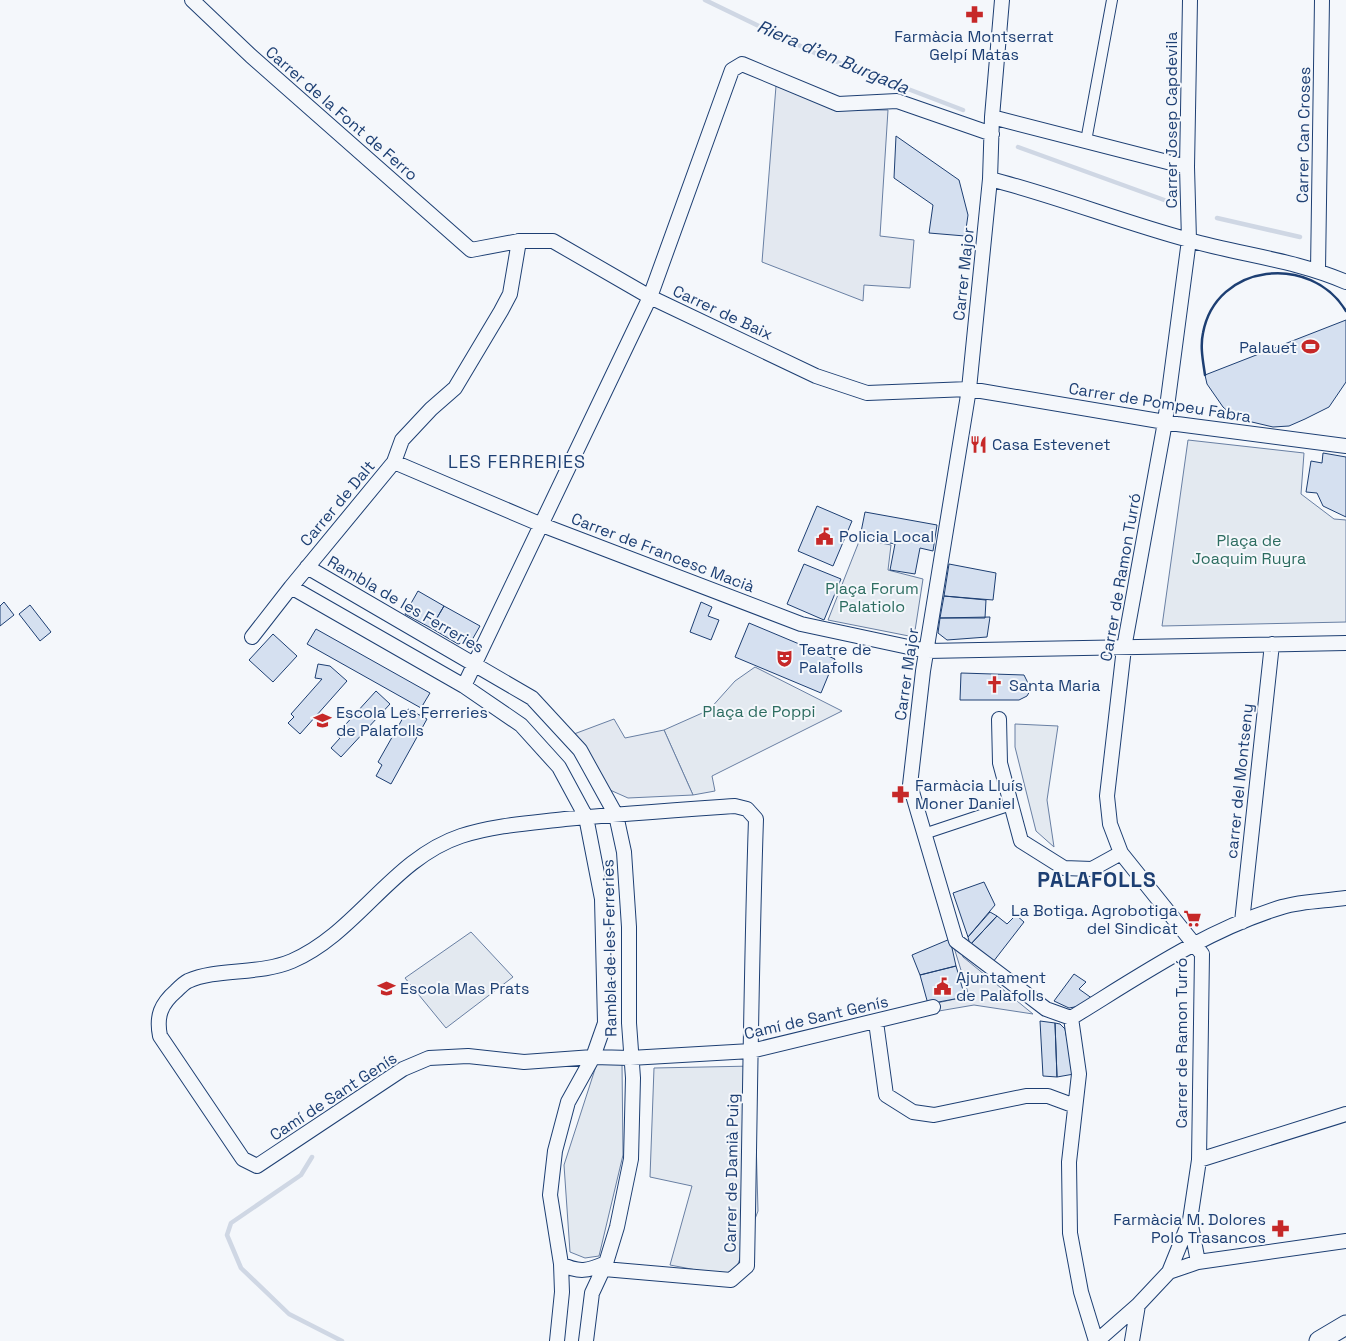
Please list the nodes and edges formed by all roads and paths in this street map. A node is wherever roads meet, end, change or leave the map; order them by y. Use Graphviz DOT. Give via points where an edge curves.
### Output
graph roads {
  1 [pos="192,0"];
  2 [pos="1002,0"];
  3 [pos="1112,0"];
  4 [pos="1190,0"];
  5 [pos="1322,0"];
  6 [pos="992,117"];
  7 [pos="992,134"];
  8 [pos="1086,141"];
  9 [pos="1187,168"];
  10 [pos="990,180"];
  11 [pos="1189,240"];
  12 [pos="519,241"];
  13 [pos="471,250"];
  14 [pos="1318,270"];
  15 [pos="1346,282"];
  16 [pos="650,297"];
  17 [pos="970,389"];
  18 [pos="1165,422"];
  19 [pos="1346,446"];
  20 [pos="394,462"];
  21 [pos="542,525"];
  22 [pos="307,566"];
  23 [pos="291,587"];
  24 [pos="252,637"];
  25 [pos="1346,643"];
  26 [pos="1272,644"];
  27 [pos="1124,648"];
  28 [pos="927,651"];
  29 [pos="476,665"];
  30 [pos="464,686"];
  31 [pos="999,719"];
  32 [pos="1011,805"];
  33 [pos="616,815"];
  34 [pos="586,817"];
  35 [pos="924,834"];
  36 [pos="1121,853"];
  37 [pos="1346,898"];
  38 [pos="1242,922"];
  39 [pos="1195,944"];
  40 [pos="933,1007"];
  41 [pos="1070,1018"];
  42 [pos="876,1022"];
  43 [pos="751,1051"];
  44 [pos="593,1057"];
  45 [pos="630,1058"];
  46 [pos="1075,1106"];
  47 [pos="1346,1114"];
  48 [pos="1199,1160"];
  49 [pos="1190,1220"];
  50 [pos="1346,1241"];
  51 [pos="1198,1262"];
  52 [pos="561,1264"];
  53 [pos="605,1266"];
  54 [pos="1169,1272"];
  55 [pos="1138,1306"];
  56 [pos="1346,1326"];
  57 [pos="557,1341"];
  58 [pos="586,1341"];
  59 [pos="1097,1341"];
  60 [pos="1132,1341"];
  61 [pos="1318,1341"];
  1 -- 13 [label="street, Carrer de la Font de Ferro"];
  2 -- 6 [label="street, Carrer Major"];
  3 -- 8 [label="street"];
  4 -- 9 [label="street, Carrer Josep Capdevila"];
  5 -- 14 [label="street, Carrer Can Croses"];
  6 -- 7 [label="street, Carrer Major"];
  6 -- 8 [label="street"];
  7 -- 10 [label="street, Carrer Major"];
  7 -- 16 [label="street" via="897,101 838,104 742,64 732,70"];
  8 -- 9 [label="street"];
  9 -- 11 [label="street, Carrer Josep Capdevila"];
  10 -- 11 [label="street" via="1020,186"];
  10 -- 17 [label="street, Carrer Major"];
  11 -- 14 [label="street"];
  11 -- 18 [label="street, Carrer de Ramon Turró"];
  12 -- 13 [label="street, Carrer de Baix"];
  12 -- 16 [label="street, Carrer de Baix" via="553,241"];
  12 -- 20 [label="street, Carrer de Dalt" via="510,294 502,312 455,388 431,408 402,440"];
  14 -- 15 [label="street"];
  16 -- 17 [label="street, Carrer de Baix" via="816,376 867,393"];
  16 -- 21 [label="street"];
  17 -- 18 [label="street, Carrer de Pompeu Fabra"];
  17 -- 28 [label="street, Carrer Major"];
  18 -- 19 [label="street, Carrer de Pompeu Fabra"];
  18 -- 27 [label="street, Carrer de Ramon Turró"];
  20 -- 21 [label="street, Carrer de Francesc Macià"];
  20 -- 22 [label="street, Carrer de Dalt"];
  21 -- 28 [label="street, Carrer de Francesc Macià" via="802,624"];
  21 -- 29 [label="street"];
  22 -- 23 [label="street, Rambla de les Ferreries"];
  22 -- 29 [label="street, Rambla de les Ferreries"];
  23 -- 24 [label="street"];
  23 -- 30 [label="street, Rambla de les Ferreries"];
  25 -- 26 [label="street, Carrer de Francesc Macià"];
  26 -- 27 [label="street, Carrer de Francesc Macià"];
  26 -- 38 [label="street, carrer del Montseny"];
  27 -- 28 [label="street, Carrer de Francesc Macià"];
  27 -- 36 [label="street, Carrer de Ramon Turró" via="1107,796 1110,824"];
  28 -- 35 [label="street, Carrer Major" via="910,785"];
  29 -- 30 [label="street"];
  29 -- 33 [label="street, Rambla de les Ferreries" via="532,698 564,730 580,750"];
  30 -- 34 [label="street, Rambla de les Ferreries" via="521,726 559,767"];
  31 -- 32 [label="street" via="1000,763"];
  32 -- 35 [label="street"];
  32 -- 36 [label="street" via="1021,840 1064,868 1092,869"];
  33 -- 34 [label="street"];
  33 -- 43 [label="street, Carrer de Damià Puig" via="735,806 747,809 756,819"];
  33 -- 45 [label="street, Rambla de les Ferreries" via="624,852 628,918"];
  34 -- 44 [label="street, Rambla de les Ferreries" via="602,899 605,1023"];
  34 -- 44 [label="street, Camí de Sant Genís" via="494,828 460,837 420,858 313,952 285,964 187,981 165,1000 157,1020 160,1036 243,1159 258,1166 403,1069 428,1058 468,1056 524,1062"];
  35 -- 41 [label="street, Carrer Major" via="956,941 1046,1010"];
  36 -- 39 [label="street, Carrer de Ramon Turró"];
  37 -- 38 [label="street" via="1284,907"];
  38 -- 39 [label="street"];
  39 -- 41 [label="street"];
  39 -- 48 [label="street, Carrer de Ramon Turró" via="1202,954"];
  40 -- 42 [label="street, Camí de Sant Genís"];
  41 -- 46 [label="street" via="1079,1074"];
  42 -- 43 [label="street, Camí de Sant Genís"];
  42 -- 46 [label="street" via="886,1095 913,1112 934,1114 1026,1096 1048,1096"];
  43 -- 45 [label="street, Camí de Sant Genís"];
  43 -- 53 [label="street, Carrer de Damià Puig" via="747,1266 731,1280"];
  44 -- 45 [label="street, Camí de Sant Genís"];
  44 -- 52 [label="street, Rambla de les Ferreries" via="568,1102 555,1151 550,1195"];
  45 -- 53 [label="street, Rambla de les Ferreries" via="633,1078 631,1160"];
  46 -- 59 [label="street" via="1069,1162 1070,1233 1081,1292"];
  47 -- 48 [label="street"];
  48 -- 49 [label="street, Carrer de Ramon Turró"];
  49 -- 51 [label="street, Carrer de Ramon Turró"];
  49 -- 54 [label="street, Carrer de Ramon Turró"];
  50 -- 51 [label="street"];
  51 -- 54 [label="street"];
  52 -- 53 [label="street" via="575,1271"];
  52 -- 57 [label="street, Rambla de les Ferreries"];
  53 -- 58 [label="street, Rambla de les Ferreries" via="592,1293"];
  54 -- 55 [label="street, Carrer de Ramon Turró"];
  55 -- 59 [label="street, Carrer de Ramon Turró"];
  55 -- 60 [label="street"];
  56 -- 61 [label="main road"];
}
